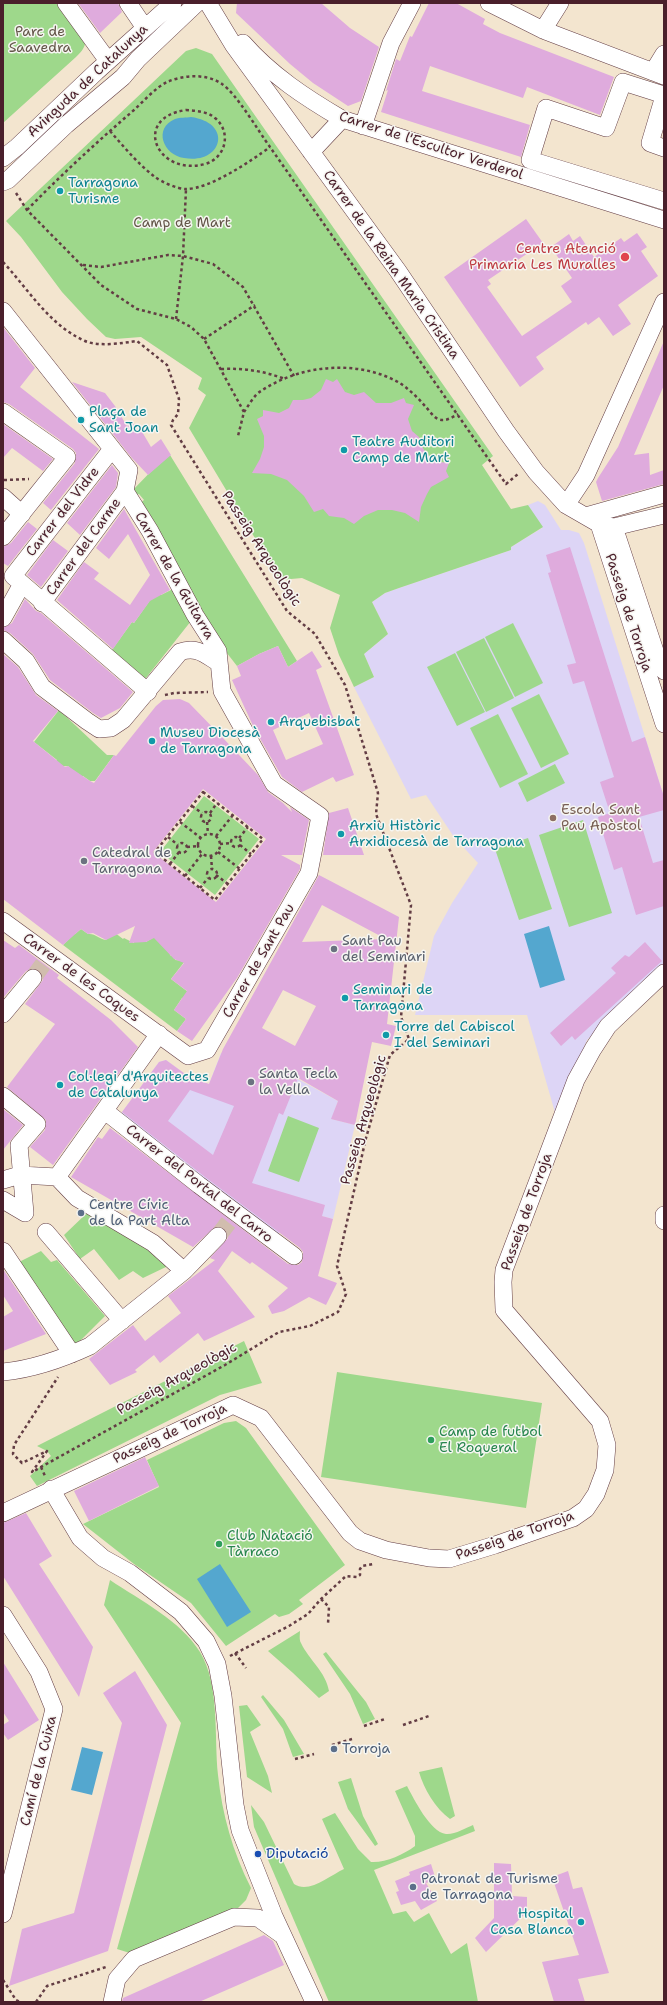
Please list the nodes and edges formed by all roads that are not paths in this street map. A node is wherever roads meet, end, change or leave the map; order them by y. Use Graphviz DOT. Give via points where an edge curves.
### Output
graph roads {
  1 [pos="66,3"];
  2 [pos="128,3"];
  3 [pos="173,3"];
  4 [pos="412,3"];
  5 [pos="489,3"];
  6 [pos="560,3"];
  7 [pos="205,4"];
  8 [pos="145,28"];
  9 [pos="543,30"];
  10 [pos="664,54"];
  11 [pos="138,59"];
  12 [pos="102,66"];
  13 [pos="658,74"];
  14 [pos="664,96"];
  15 [pos="342,119"];
  16 [pos="66,125"];
  17 [pos="363,126"];
  18 [pos="664,148"];
  19 [pos="311,152"];
  20 [pos="3,158"];
  21 [pos="6,181"];
  22 [pos="664,201"];
  23 [pos="664,220"];
  24 [pos="664,302"];
  25 [pos="3,311"];
  26 [pos="3,412"];
  27 [pos="112,449"];
  28 [pos="125,491"];
  29 [pos="664,494"];
  30 [pos="3,497"];
  31 [pos="566,505"];
  32 [pos="22,514"];
  33 [pos="664,515"];
  34 [pos="599,523"];
  35 [pos="3,537"];
  36 [pos="18,580"];
  37 [pos="42,603"];
  38 [pos="3,618"];
  39 [pos="3,640"];
  40 [pos="219,663"];
  41 [pos="664,671"];
  42 [pos="148,692"];
  43 [pos="664,724"];
  44 [pos="320,816"];
  45 [pos="3,921"];
  46 [pos="664,973"];
  47 [pos="33,978"];
  48 [pos="3,1014"];
  49 [pos="159,1034"];
  50 [pos="3,1096"];
  51 [pos="105,1111"];
  52 [pos="20,1175"];
  53 [pos="57,1177"];
  54 [pos="3,1180"];
  55 [pos="3,1200"];
  56 [pos="664,1215"];
  57 [pos="664,1221"];
  58 [pos="46,1232"];
  59 [pos="218,1236"];
  60 [pos="3,1251"];
  61 [pos="294,1256"];
  62 [pos="184,1271"];
  63 [pos="122,1321"];
  64 [pos="72,1354"];
  65 [pos="3,1372"];
  66 [pos="51,1489"];
  67 [pos="3,1513"];
  68 [pos="3,1615"];
  69 [pos="3,1914"];
  70 [pos="283,1935"];
  71 [pos="112,2002"];
  72 [pos="314,2002"];
  1 -- 12 [label="street"];
  2 -- 8 [label="street"];
  3 -- 8 [label="street, Avinguda de Catalunya"];
  4 -- 17 [label="street" via="391,43"];
  5 -- 9 [label="street"];
  6 -- 9 [label="street"];
  7 -- 11 [label="street, Avinguda de Catalunya"];
  7 -- 15 [label="street, Carrer de l'Escultor Verderol" via="254,56 284,82"];
  7 -- 19 [label="street, Carrer de la Reina Maria Cristina"];
  8 -- 12 [label="street, Avinguda de Catalunya"];
  9 -- 13 [label="street"];
  10 -- 13 [label="street"];
  11 -- 12 [label="street" via="119,71 109,73"];
  11 -- 16 [label="street, Avinguda de Catalunya" via="124,77"];
  12 -- 16 [label="street" via="98,89"];
  12 -- 20 [label="street, Avinguda de Catalunya"];
  14 -- 18 [label="street" via="650,143"];
  14 -- 22 [label="street" via="623,82 606,128 546,108 530,160"];
  15 -- 17 [label="street, Carrer de l'Escultor Verderol"];
  15 -- 19 [label="street"];
  16 -- 21 [label="street, Avinguda de Catalunya"];
  17 -- 23 [label="street, Carrer de l'Escultor Verderol"];
  19 -- 31 [label="street, Carrer de la Reina Maria Cristina" via="398,271 506,431"];
  24 -- 31 [label="street" via="586,475"];
  25 -- 27 [label="street"];
  26 -- 32 [label="street" via="67,457"];
  27 -- 28 [label="street" via="129,470"];
  27 -- 36 [label="street, Carrer del Vidre"];
  28 -- 37 [label="street, Carrer del Carme"];
  28 -- 40 [label="street, Carrer de la Guitarra" via="218,651"];
  29 -- 34 [label="street"];
  30 -- 32 [label="street"];
  31 -- 34 [label="street, Carrer de la Reina Maria Cristina"];
  32 -- 35 [label="street"];
  33 -- 34 [label="street"];
  34 -- 41 [label="street"];
  34 -- 43 [label="street, Passeig de Torroja"];
  36 -- 37 [label="street"];
  36 -- 38 [label="street, Carrer del Vidre"];
  37 -- 42 [label="street"];
  39 -- 42 [label="street" via="26,661 42,687 99,729 111,728 123,720"];
  40 -- 42 [label="street" via="199,651 189,649 180,652 164,668"];
  40 -- 44 [label="street, Carrer de la Guitarra" via="222,692 274,784"];
  44 -- 49 [label="street, Carrer de Sant Pau" via="309,873 207,1050 188,1056"];
  45 -- 49 [label="street, Carrer de les Coques" via="46,959"];
  46 -- 66 [label="street, Passeig de Torroja" via="608,1026 576,1080 504,1270 502,1282 504,1310 600,1421 607,1445 605,1470 596,1494 586,1509 573,1518 449,1559 429,1558 380,1548 360,1541 350,1533 261,1418 233,1405"];
  47 -- 48 [label="street"];
  49 -- 51 [label="street"];
  50 -- 52 [label="street" via="37,1124 18,1145"];
  51 -- 53 [label="street"];
  51 -- 61 [label="street, Carrer del Portal del Carro" via="233,1214"];
  52 -- 53 [label="street"];
  52 -- 54 [label="street"];
  52 -- 55 [label="street" via="25,1213"];
  53 -- 62 [label="street" via="77,1198 153,1243"];
  56 -- 57 [label="street"];
  58 -- 63 [label="street"];
  59 -- 62 [label="street"];
  60 -- 64 [label="street"];
  62 -- 63 [label="street"];
  63 -- 64 [label="street" via="90,1346"];
  64 -- 65 [label="street" via="26,1370"];
  66 -- 67 [label="street, Passeig de Torroja"];
  66 -- 70 [label="street" via="80,1538 102,1558 130,1573 181,1612 206,1641 217,1664 223,1696 240,1830"];
  68 -- 69 [label="street, Camí de la Cuixa" via="39,1672 54,1709"];
  70 -- 71 [label="street" via="258,1918 234,1917 134,1959 117,1980"];
  70 -- 72 [label="street"];
}
